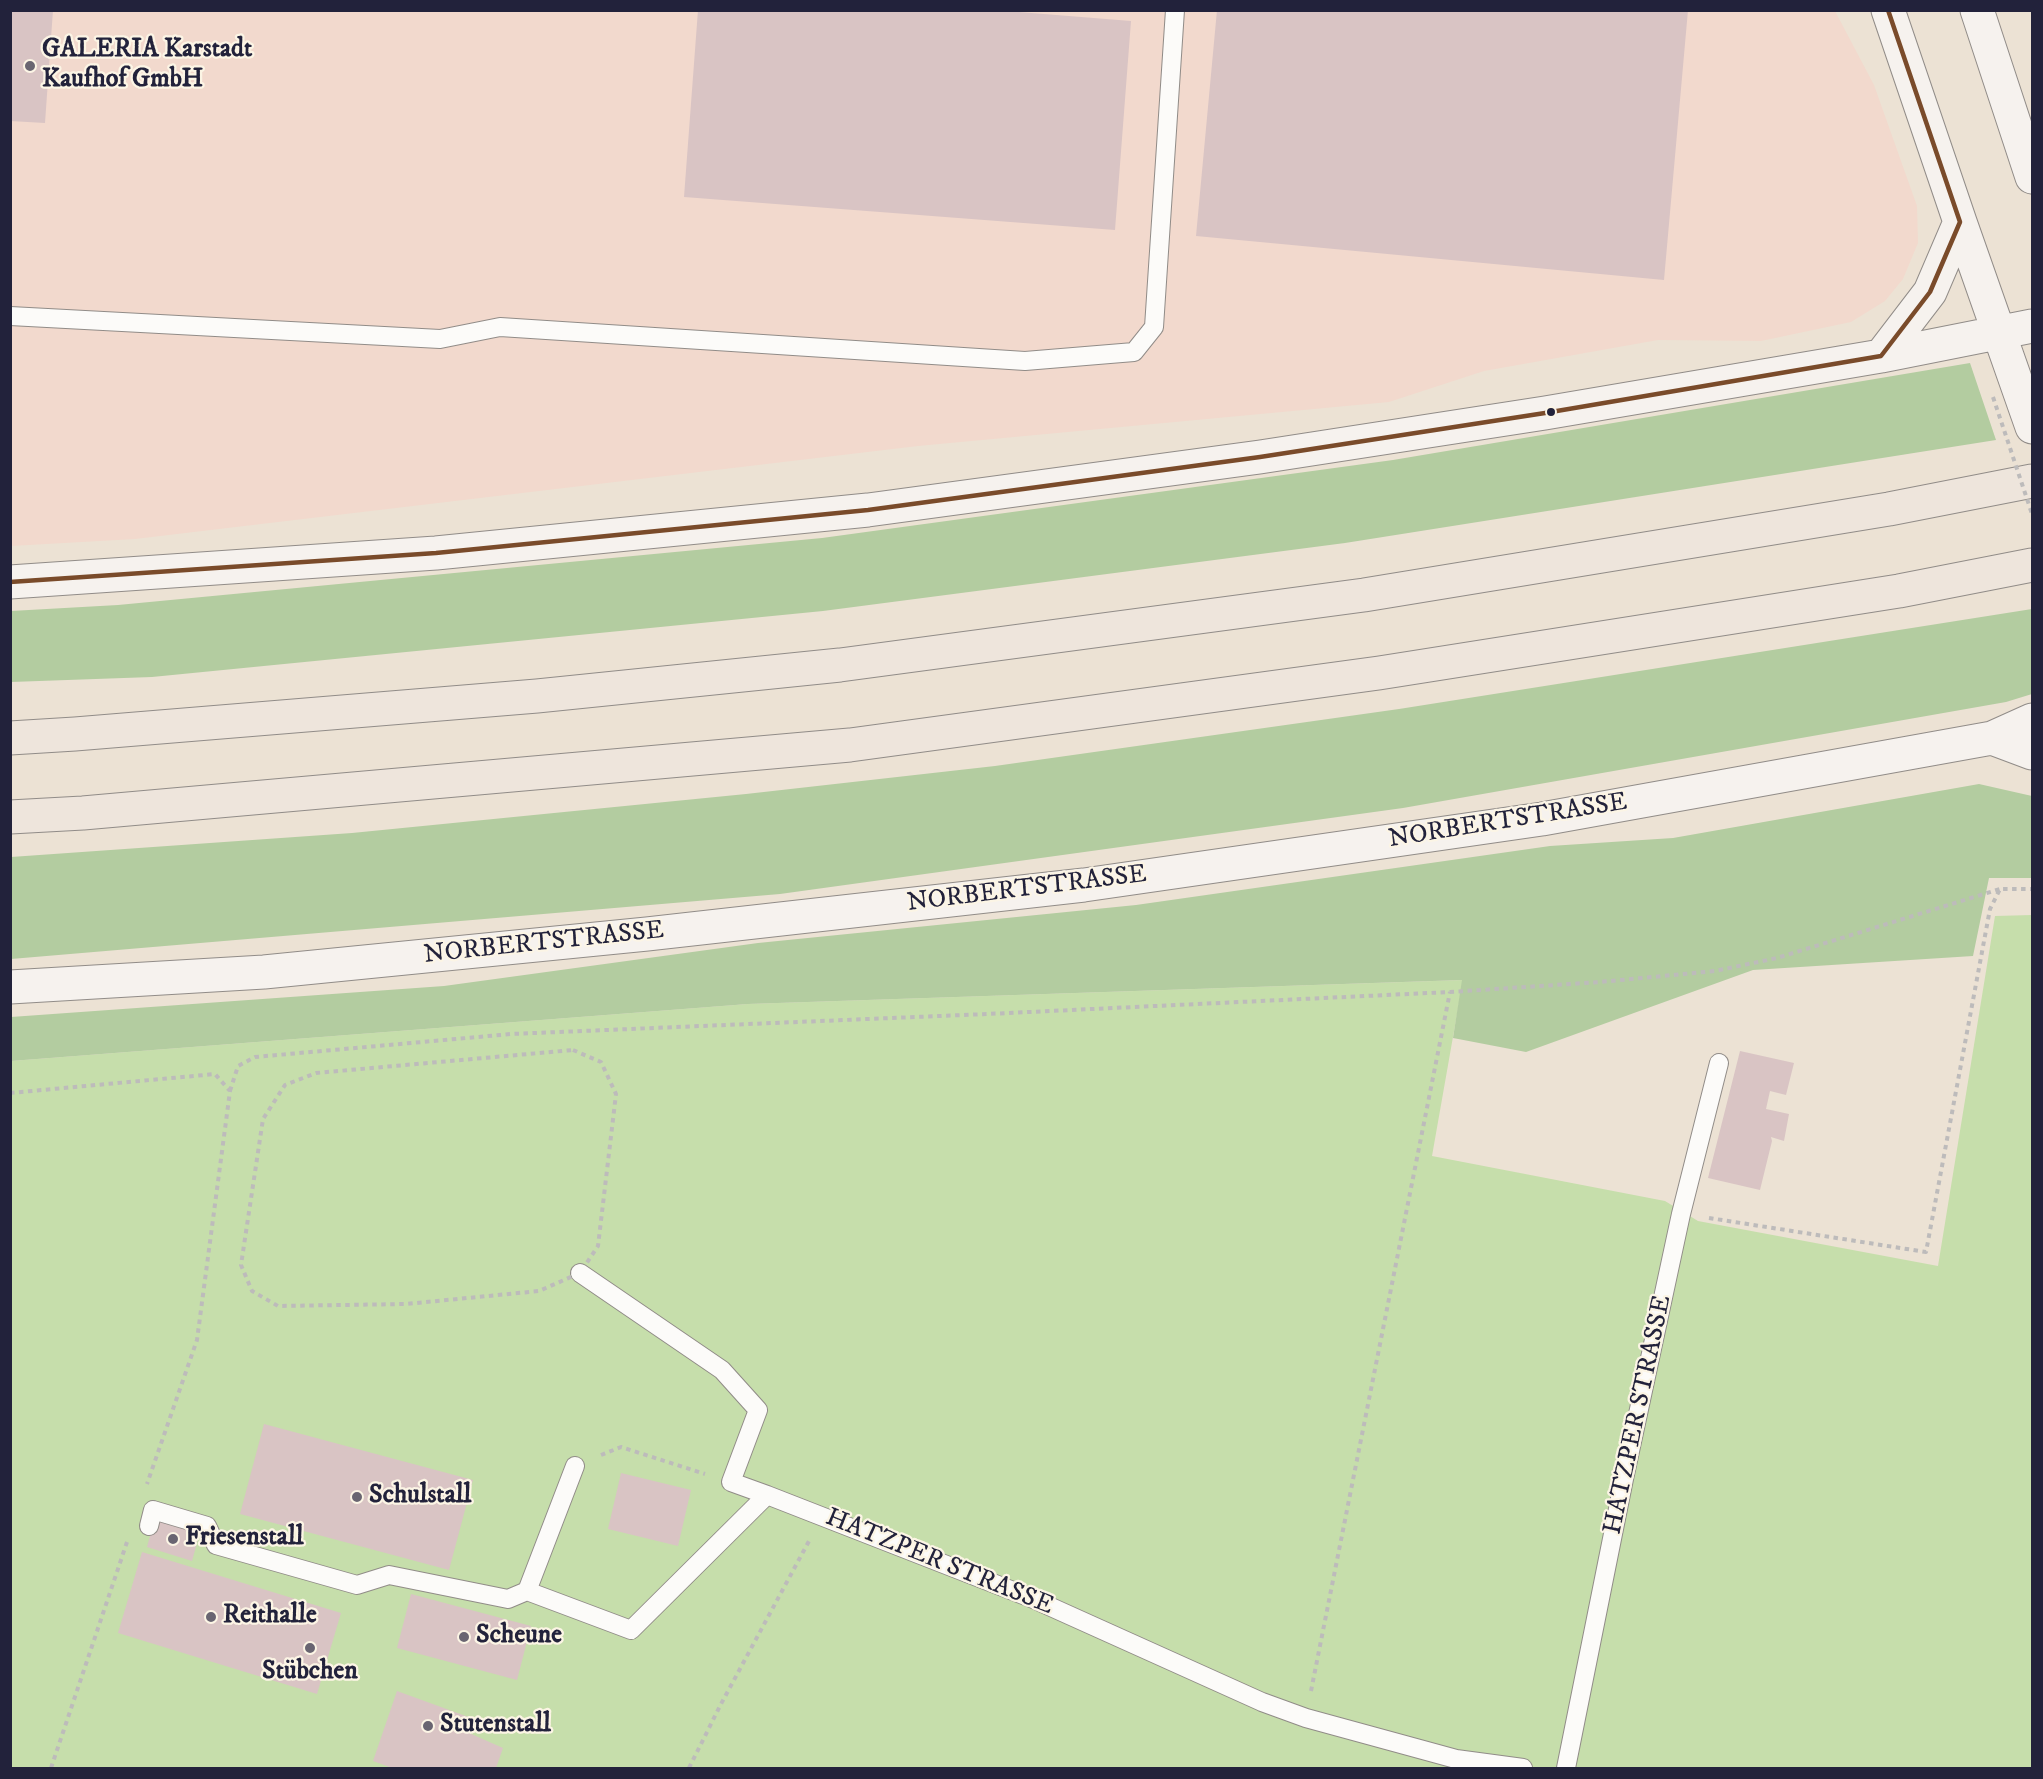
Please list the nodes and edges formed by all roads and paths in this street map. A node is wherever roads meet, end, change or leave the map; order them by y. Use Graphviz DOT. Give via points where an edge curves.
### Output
graph roads {
  1 [pos="1175,10"];
  2 [pos="1888,10"];
  3 [pos="1977,10"];
  4 [pos="2032,177"];
  5 [pos="1960,222"];
  6 [pos="10,316"];
  7 [pos="2032,326"];
  8 [pos="2000,333"];
  9 [pos="1881,356"];
  10 [pos="2007,395"];
  11 [pos="2032,427"];
  12 [pos="2032,481"];
  13 [pos="2032,514"];
  14 [pos="2032,565"];
  15 [pos="10,582"];
  16 [pos="2032,720"];
  17 [pos="10,738"];
  18 [pos="1992,738"];
  19 [pos="2032,753"];
  20 [pos="10,817"];
  21 [pos="2000,889"];
  22 [pos="2032,889"];
  23 [pos="10,987"];
  24 [pos="1450,992"];
  25 [pos="1719,1063"];
  26 [pos="230,1091"];
  27 [pos="10,1093"];
  28 [pos="1681,1214"];
  29 [pos="580,1273"];
  30 [pos="576,1466"];
  31 [pos="731,1482"];
  32 [pos="146,1486"];
  33 [pos="767,1495"];
  34 [pos="822,1517"];
  35 [pos="149,1526"];
  36 [pos="131,1531"];
  37 [pos="527,1591"];
  38 [pos="1306,1718"];
  39 [pos="51,1768"];
  40 [pos="688,1768"];
  41 [pos="1523,1768"];
  42 [pos="1566,1768"];
  1 -- 6 [label="lane" via="1154,327 1134,352 1025,361 500,327 440,339"];
  2 -- 5 [label="main road"];
  3 -- 4 [label="main road"];
  5 -- 8 [label="main road"];
  5 -- 9 [label="main road" via="1930,292"];
  7 -- 8 [label="main road"];
  8 -- 9 [label="main road"];
  8 -- 10 [label="main road"];
  9 -- 15 [label="main road" via="1329,447 868,510 436,553"];
  10 -- 11 [label="main road"];
  10 -- 13 [label="path, bridge"];
  12 -- 17 [label="highway" via="1889,509 1376,594 840,665 525,697"];
  14 -- 20 [label="highway" via="1899,591 1379,673 850,745"];
  16 -- 18 [label="main road, NORBERTSTRASSE"];
  18 -- 19 [label="main road"];
  18 -- 23 [label="main road, NORBERTSTRASSE" via="1542,819 1084,885 264,972"];
  21 -- 22 [label="path"];
  21 -- 24 [label="path" via="1777,958 1715,970"];
  21 -- 28 [label="path" via="1990,909 1926,1252"];
  24 -- 26 [label="path" via="511,1034 255,1057 238,1066"];
  24 -- 38 [label="path"];
  25 -- 28 [label="lane, HATZPER STRASSE"];
  26 -- 27 [label="path" via="215,1074"];
  26 -- 32 [label="path" via="196,1340"];
  28 -- 42 [label="lane, HATZPER STRASSE"];
  29 -- 29 [label="path" via="539,1291 406,1304 279,1306 252,1291 241,1265 263,1119 285,1085 316,1073 573,1050 601,1062 616,1094 598,1246"];
  29 -- 31 [label="lane" via="722,1370 758,1410"];
  30 -- 31 [label="path" via="621,1447"];
  30 -- 37 [label="lane"];
  31 -- 33 [label="lane, HATZPER STRASSE"];
  33 -- 34 [label="lane, HATZPER STRASSE"];
  33 -- 37 [label="lane" via="631,1630"];
  34 -- 38 [label="lane, HATZPER STRASSE" via="1031,1598"];
  34 -- 40 [label="path"];
  35 -- 37 [label="lane" via="153,1510 207,1526 216,1545 357,1585 389,1575 508,1599"];
  36 -- 39 [label="path"];
  38 -- 41 [label="lane, HATZPER STRASSE" via="1456,1759"];
}
